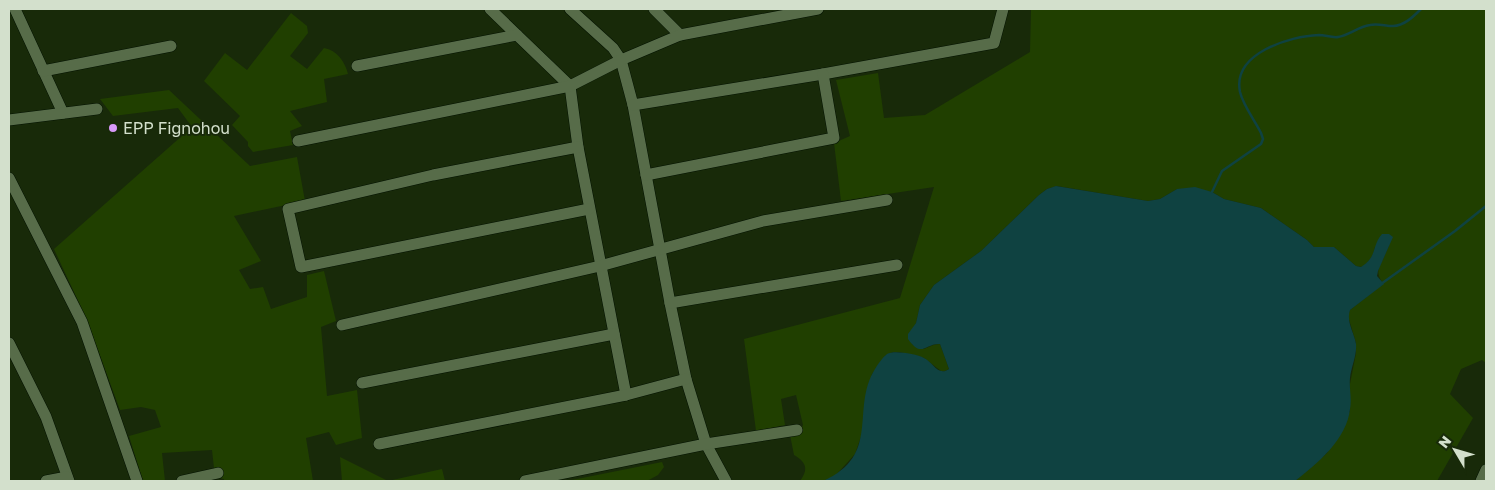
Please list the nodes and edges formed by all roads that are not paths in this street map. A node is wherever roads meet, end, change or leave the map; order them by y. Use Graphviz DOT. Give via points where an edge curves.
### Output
graph roads {
  1 [pos="15,9"];
  2 [pos="490,9"];
  3 [pos="570,9"];
  4 [pos="654,9"];
  5 [pos="818,9"];
  6 [pos="1003,9"];
  7 [pos="517,35"];
  8 [pos="680,35"];
  9 [pos="171,46"];
  10 [pos="621,60"];
  11 [pos="357,66"];
  12 [pos="43,71"];
  13 [pos="823,74"];
  14 [pos="570,86"];
  15 [pos="633,105"];
  16 [pos="97,109"];
  17 [pos="62,113"];
  18 [pos="9,120"];
  19 [pos="298,141"];
  20 [pos="578,147"];
  21 [pos="646,174"];
  22 [pos="9,178"];
  23 [pos="887,200"];
  24 [pos="589,209"];
  25 [pos="660,249"];
  26 [pos="897,265"];
  27 [pos="600,266"];
  28 [pos="670,303"];
  29 [pos="342,325"];
  30 [pos="614,334"];
  31 [pos="9,342"];
  32 [pos="686,379"];
  33 [pos="362,383"];
  34 [pos="626,395"];
  35 [pos="797,430"];
  36 [pos="379,444"];
  37 [pos="706,444"];
  38 [pos="1486,470"];
  39 [pos="218,473"];
  40 [pos="68,479"];
  41 [pos="46,481"];
  42 [pos="137,481"];
  43 [pos="182,481"];
  44 [pos="525,481"];
  45 [pos="726,481"];
  46 [pos="1481,481"];
  1 -- 12 [label="street"];
  2 -- 7 [label="street"];
  3 -- 10 [label="street" via="613,48"];
  4 -- 8 [label="street"];
  5 -- 8 [label="street"];
  6 -- 13 [label="street" via="994,43"];
  7 -- 11 [label="street"];
  7 -- 14 [label="street"];
  8 -- 10 [label="street"];
  9 -- 12 [label="street"];
  10 -- 14 [label="street"];
  10 -- 15 [label="street"];
  12 -- 17 [label="street"];
  13 -- 15 [label="street"];
  13 -- 21 [label="street" via="834,138"];
  14 -- 19 [label="street"];
  14 -- 20 [label="street"];
  15 -- 21 [label="street"];
  16 -- 17 [label="street"];
  17 -- 18 [label="street"];
  20 -- 24 [label="street"];
  20 -- 24 [label="street" via="288,208 301,267"];
  21 -- 25 [label="street"];
  22 -- 42 [label="street" via="82,322"];
  23 -- 25 [label="street" via="763,221"];
  24 -- 27 [label="street"];
  25 -- 27 [label="street"];
  25 -- 28 [label="street"];
  26 -- 28 [label="street"];
  27 -- 29 [label="street"];
  27 -- 30 [label="street"];
  28 -- 32 [label="street"];
  30 -- 33 [label="street"];
  30 -- 34 [label="street"];
  31 -- 40 [label="street" via="46,416"];
  32 -- 34 [label="street"];
  32 -- 37 [label="street"];
  34 -- 36 [label="street"];
  35 -- 37 [label="street"];
  37 -- 44 [label="street"];
  37 -- 45 [label="street"];
  38 -- 46 [label="street"];
  39 -- 43 [label="street"];
  40 -- 41 [label="street"];
}
